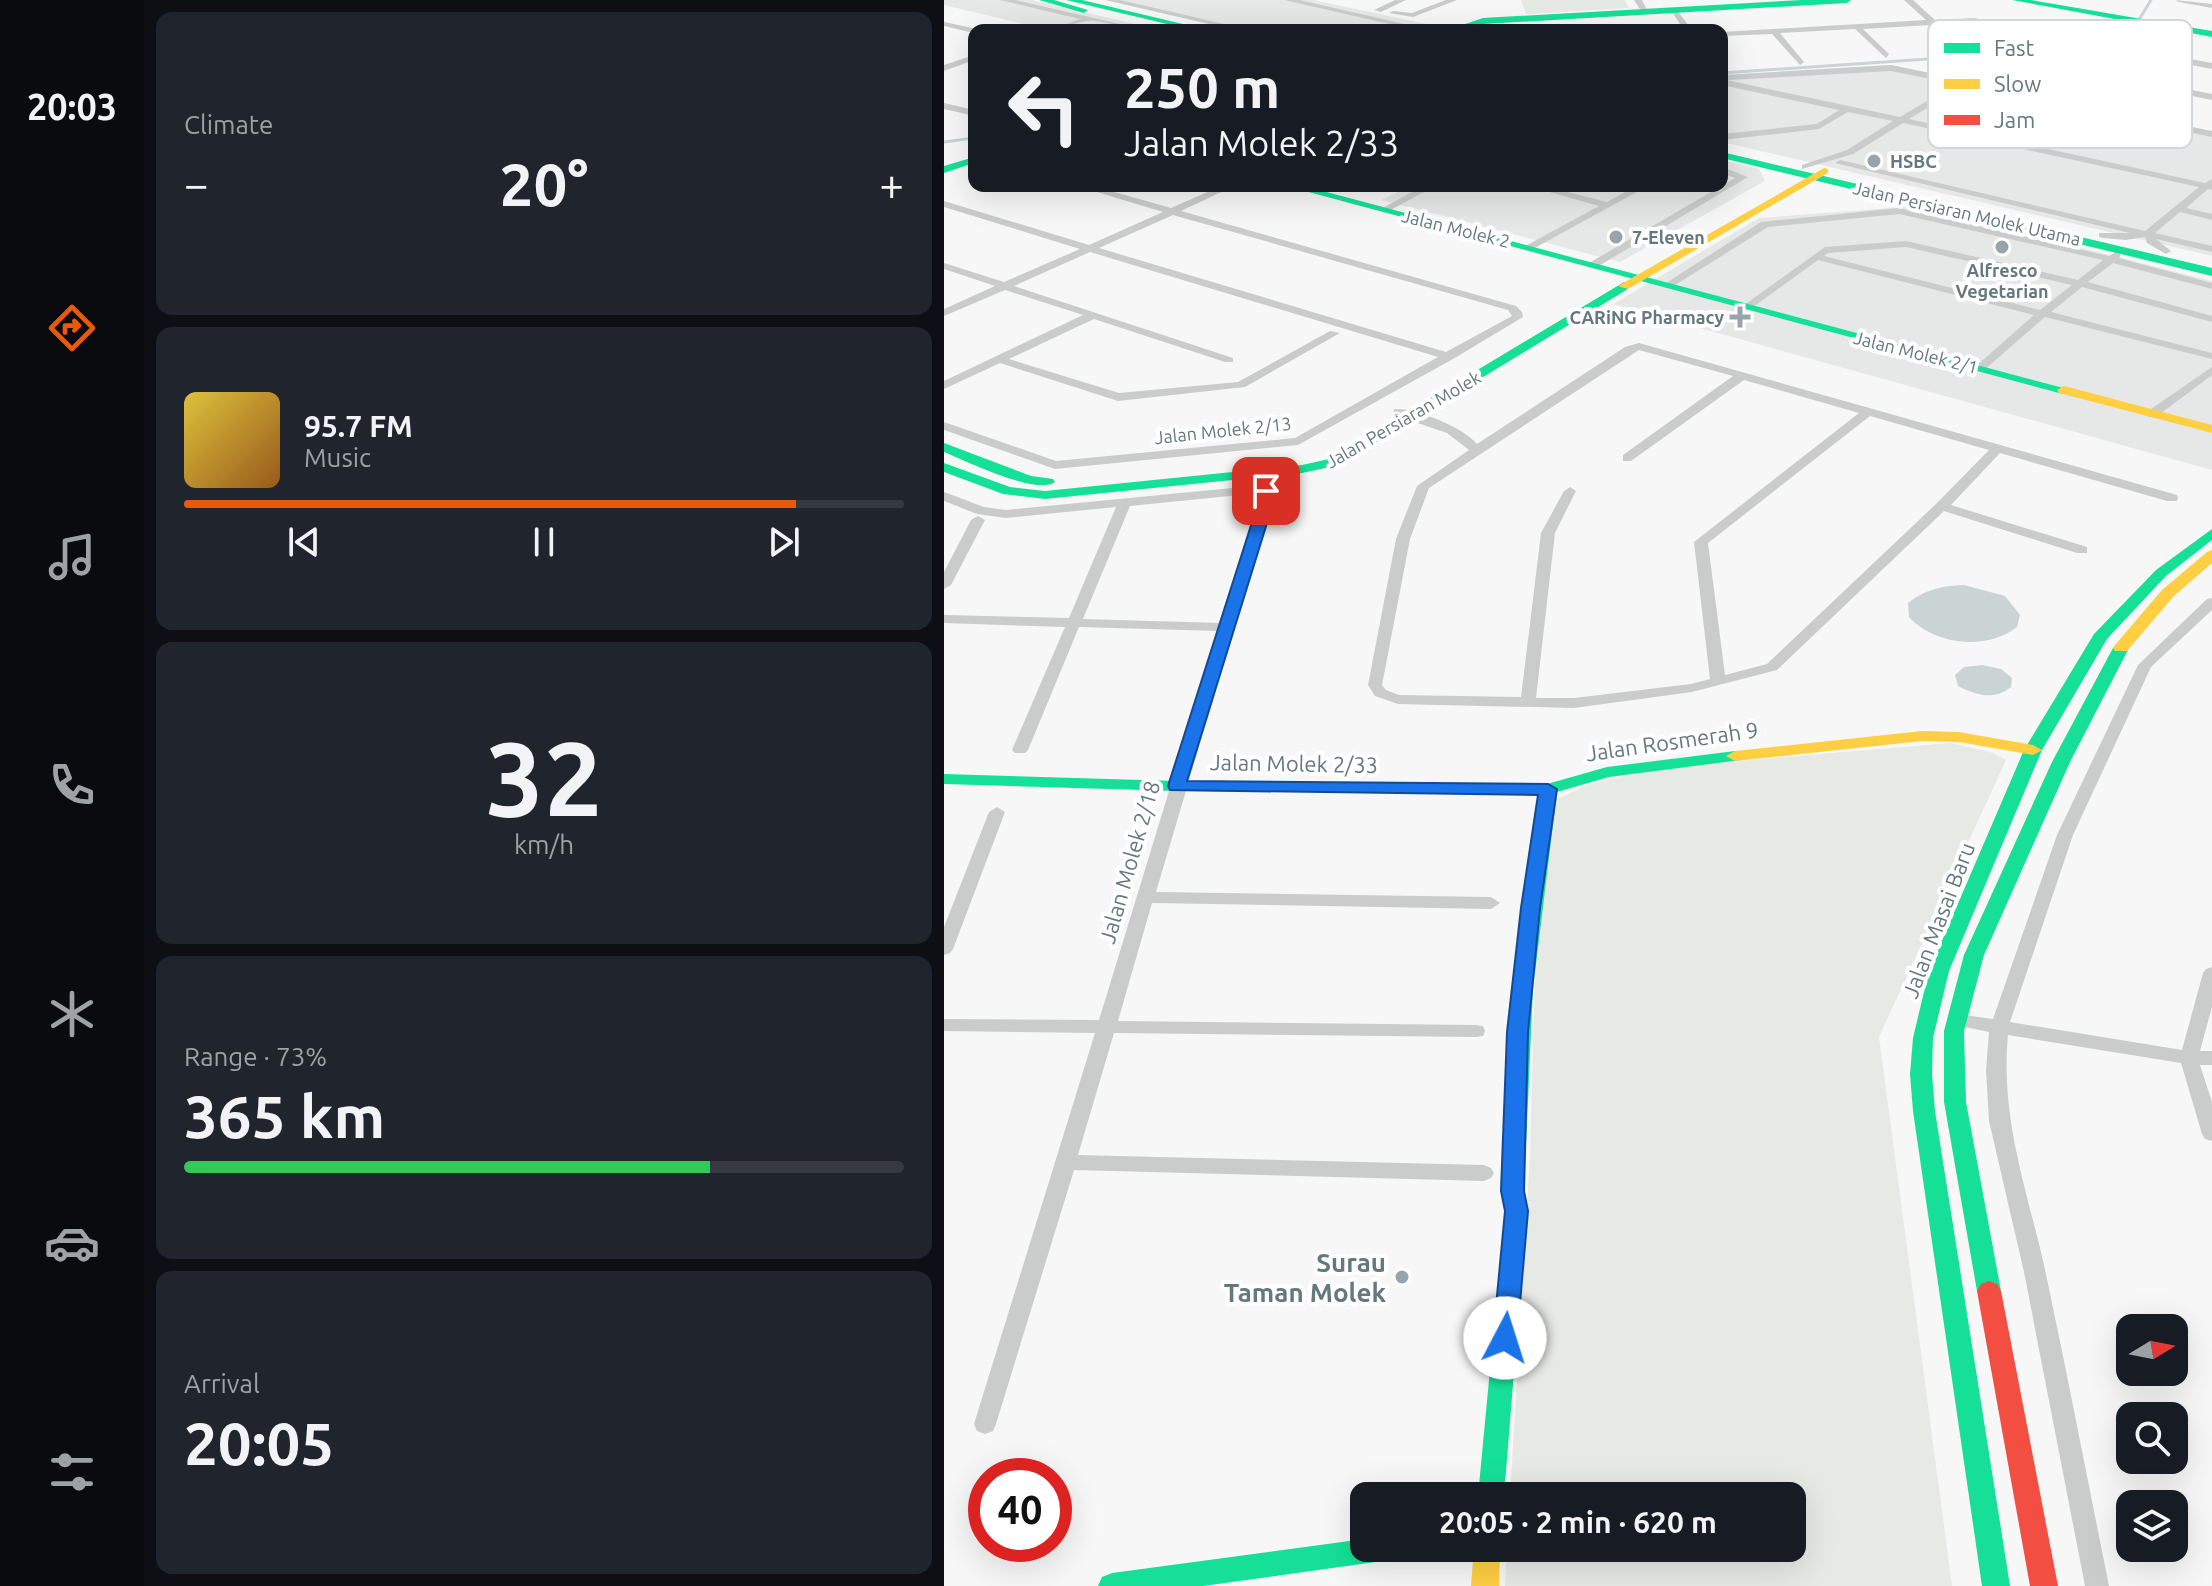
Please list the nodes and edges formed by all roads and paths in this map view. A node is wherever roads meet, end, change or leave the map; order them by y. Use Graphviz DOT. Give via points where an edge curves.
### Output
graph roads {
  1 [pos="1004,0"];
  2 [pos="1043,0"];
  3 [pos="1070,0"];
  4 [pos="1288,0"];
  5 [pos="1329,0"];
  6 [pos="1402,0"];
  7 [pos="1453,0"];
  8 [pos="1494,0"];
  9 [pos="1843,0"];
  10 [pos="1908,0"];
  11 [pos="2016,0"];
  12 [pos="2179,0"];
  13 [pos="1642,6"];
  14 [pos="2212,6"];
  15 [pos="1109,10"];
  16 [pos="1378,10"];
  17 [pos="1673,11"];
  18 [pos="1504,20"];
  19 [pos="1930,20"];
  20 [pos="2132,20"];
  21 [pos="1928,22"];
  22 [pos="944,24"];
  23 [pos="1070,24"];
  24 [pos="1132,24"];
  25 [pos="1153,24"];
  26 [pos="1176,24"];
  27 [pos="1205,24"];
  28 [pos="1396,24"];
  29 [pos="1469,24"];
  30 [pos="1683,24"];
  31 [pos="1856,26"];
  32 [pos="968,30"];
  33 [pos="2192,30"];
  34 [pos="1774,31"];
  35 [pos="1728,34"];
  36 [pos="2212,34"];
  37 [pos="1886,56"];
  38 [pos="1800,62"];
  39 [pos="2192,62"];
  40 [pos="949,63"];
  41 [pos="2212,66"];
  42 [pos="944,68"];
  43 [pos="1928,76"];
  44 [pos="1728,79"];
  45 [pos="1728,81"];
  46 [pos="2192,93"];
  47 [pos="2212,97"];
  48 [pos="1928,103"];
  49 [pos="944,106"];
  50 [pos="1846,109"];
  51 [pos="968,112"];
  52 [pos="1899,120"];
  53 [pos="1928,126"];
  54 [pos="2192,130"];
  55 [pos="2212,134"];
  56 [pos="1728,136"];
  57 [pos="1728,148"];
  58 [pos="2033,148"];
  59 [pos="1850,152"];
  60 [pos="1728,156"];
  61 [pos="968,162"];
  62 [pos="944,170"];
  63 [pos="1816,170"];
  64 [pos="1728,172"];
  65 [pos="2210,185"];
  66 [pos="1728,186"];
  67 [pos="1105,192"];
  68 [pos="1216,192"];
  69 [pos="1314,192"];
  70 [pos="1418,192"];
  71 [pos="1556,192"];
  72 [pos="1632,192"];
  73 [pos="1717,192"];
  74 [pos="944,204"];
  75 [pos="1607,205"];
  76 [pos="2179,209"];
  77 [pos="1175,210"];
  78 [pos="1384,210"];
  79 [pos="2212,217"];
  80 [pos="2149,233"];
  81 [pos="2103,235"];
  82 [pos="1531,247"];
  83 [pos="1090,248"];
  84 [pos="2212,249"];
  85 [pos="2166,251"];
  86 [pos="2117,254"];
  87 [pos="1817,257"];
  88 [pos="2212,263"];
  89 [pos="1593,265"];
  90 [pos="944,266"];
  91 [pos="1620,272"];
  92 [pos="2212,272"];
  93 [pos="1639,277"];
  94 [pos="2078,283"];
  95 [pos="1668,285"];
  96 [pos="1005,286"];
  97 [pos="2212,286"];
  98 [pos="1745,308"];
  99 [pos="944,313"];
  100 [pos="2042,314"];
  101 [pos="1093,315"];
  102 [pos="2212,319"];
  103 [pos="1334,333"];
  104 [pos="2212,356"];
  105 [pos="1449,357"];
  106 [pos="999,359"];
  107 [pos="1229,360"];
  108 [pos="1979,369"];
  109 [pos="2212,370"];
  110 [pos="1744,374"];
  111 [pos="944,385"];
  112 [pos="1870,410"];
  113 [pos="1405,414"];
  114 [pos="2152,414"];
  115 [pos="944,426"];
  116 [pos="2212,429"];
  117 [pos="1451,431"];
  118 [pos="1495,436"];
  119 [pos="944,447"];
  120 [pos="1475,449"];
  121 [pos="1997,449"];
  122 [pos="1627,458"];
  123 [pos="944,467"];
  124 [pos="1570,491"];
  125 [pos="944,496"];
  126 [pos="2172,498"];
  127 [pos="1124,504"];
  128 [pos="1942,506"];
  129 [pos="978,520"];
  130 [pos="2211,532"];
  131 [pos="2082,550"];
  132 [pos="2212,555"];
  133 [pos="944,585"];
  134 [pos="2212,602"];
  135 [pos="944,619"];
  136 [pos="1076,622"];
  137 [pos="1226,627"];
  138 [pos="1718,682"];
  139 [pos="1528,702"];
  140 [pos="1020,750"];
  141 [pos="2033,750"];
  142 [pos="944,779"];
  143 [pos="1177,786"];
  144 [pos="1548,789"];
  145 [pos="2049,789"];
  146 [pos="997,812"];
  147 [pos="1144,897"];
  148 [pos="1491,903"];
  149 [pos="944,949"];
  150 [pos="2212,973"];
  151 [pos="1957,1020"];
  152 [pos="944,1025"];
  153 [pos="1105,1026"];
  154 [pos="1999,1028"];
  155 [pos="1476,1031"];
  156 [pos="2189,1058"];
  157 [pos="2212,1058"];
  158 [pos="2212,1134"];
  159 [pos="1068,1162"];
  160 [pos="1484,1173"];
  161 [pos="985,1424"];
  162 [pos="1492,1482"];
  163 [pos="1350,1553"];
  164 [pos="1486,1562"];
  165 [pos="1112,1586"];
  166 [pos="1485,1586"];
  167 [pos="1996,1586"];
  168 [pos="2044,1586"];
  169 [pos="2097,1586"];
  1 -- 15 [label="street"];
  2 -- 15 [label="main road"];
  3 -- 15 [label="main road"];
  4 -- 28 [label="street"];
  5 -- 16 [label="street"];
  6 -- 16 [label="street"];
  7 -- 16 [label="street" via="1413,15"];
  8 -- 18 [label="main road"];
  9 -- 17 [label="main road"];
  10 -- 19 [label="street"];
  11 -- 20 [label="main road"];
  12 -- 14 [label="street"];
  13 -- 17 [label="main road"];
  13 -- 18 [label="main road"];
  15 -- 23 [label="street"];
  15 -- 24 [label="street"];
  15 -- 25 [label="main road"];
  15 -- 26 [label="main road"];
  15 -- 27 [label="street"];
  17 -- 30 [label="street"];
  18 -- 29 [label="main road"];
  21 -- 31 [label="street"];
  22 -- 32 [label="street"];
  31 -- 34 [label="street"];
  31 -- 37 [label="street"];
  33 -- 36 [label="main road"];
  34 -- 35 [label="street"];
  34 -- 38 [label="street"];
  39 -- 41 [label="street"];
  40 -- 42 [label="street"];
  43 -- 44 [label="street" via="1871,67"];
  45 -- 50 [label="street"];
  46 -- 47 [label="street"];
  48 -- 52 [label="street"];
  49 -- 51 [label="street"];
  50 -- 52 [label="street"];
  50 -- 56 [label="street" via="1819,126"];
  52 -- 53 [label="street"];
  52 -- 59 [label="street"];
  54 -- 55 [label="street"];
  57 -- 63 [label="main road, Jalan Persiaran Molek Utama"];
  58 -- 65 [label="street"];
  59 -- 63 [label="street"];
  59 -- 63 [label="street"];
  60 -- 63 [label="main road, Jalan Persiaran Molek Utama"];
  61 -- 62 [label="main road"];
  63 -- 80 [label="street"];
  63 -- 81 [label="main road, Jalan Persiaran Molek Utama"];
  63 -- 86 [label="main road, Jalan Persiaran Molek Utama"];
  63 -- 91 [label="main road, Jalan Persiaran Molek"];
  63 -- 93 [label="main road, Jalan Persiaran Molek"];
  64 -- 66 [label="street" via="1743,177"];
  65 -- 76 [label="street"];
  67 -- 77 [label="street"];
  68 -- 77 [label="street"];
  69 -- 78 [label="main road, Jalan Molek 2"];
  70 -- 78 [label="street"];
  71 -- 75 [label="street"];
  72 -- 75 [label="street"];
  73 -- 89 [label="street"];
  74 -- 83 [label="street"];
  75 -- 82 [label="street"];
  76 -- 79 [label="street"];
  76 -- 80 [label="street"];
  77 -- 83 [label="street"];
  77 -- 105 [label="street, Jalan Molek 2/13" via="1517,312 1517,317"];
  78 -- 82 [label="main road, Jalan Molek 2"];
  80 -- 81 [label="street"];
  80 -- 84 [label="street"];
  80 -- 85 [label="street" via="2151,241"];
  81 -- 85 [label="main road, Jalan Persiaran Molek Utama"];
  82 -- 89 [label="main road, Jalan Molek 2"];
  83 -- 96 [label="street"];
  83 -- 105 [label="street"];
  85 -- 88 [label="main road, Jalan Persiaran Molek Utama"];
  86 -- 92 [label="main road, Jalan Persiaran Molek Utama"];
  86 -- 94 [label="street"];
  86 -- 95 [label="street" via="1899,211 1765,224"];
  86 -- 97 [label="street"];
  87 -- 94 [label="street" via="1839,247 1916,245"];
  87 -- 98 [label="street"];
  87 -- 100 [label="street"];
  89 -- 91 [label="main road, Jalan Molek 2"];
  90 -- 96 [label="street"];
  91 -- 93 [label="main road, Jalan Molek 2/1"];
  91 -- 113 [label="main road, Jalan Persiaran Molek"];
  93 -- 95 [label="main road, Jalan Molek 2/1"];
  93 -- 113 [label="main road, Jalan Persiaran Molek"];
  94 -- 100 [label="street"];
  94 -- 102 [label="street"];
  95 -- 98 [label="main road, Jalan Molek 2/1"];
  96 -- 99 [label="street"];
  96 -- 101 [label="street"];
  98 -- 108 [label="main road, Jalan Molek 2/1"];
  100 -- 104 [label="street"];
  100 -- 108 [label="street"];
  101 -- 106 [label="street"];
  101 -- 107 [label="street"];
  103 -- 106 [label="street" via="1241,385 1118,397"];
  105 -- 115 [label="street, Jalan Molek 2/13" via="1305,438 1283,443 1055,465"];
  106 -- 111 [label="street"];
  108 -- 114 [label="main road, Jalan Molek 2/1"];
  109 -- 114 [label="street"];
  110 -- 112 [label="street"];
  110 -- 118 [label="street" via="1639,346"];
  110 -- 122 [label="street"];
  112 -- 121 [label="street"];
  112 -- 138 [label="street" via="1701,542"];
  113 -- 117 [label="street"];
  113 -- 119 [label="main road, Jalan Persiaran Molek" via="1304,460 1045,482"];
  113 -- 123 [label="main road, Jalan Persiaran Molek" via="1334,462 1302,469 1045,495 1008,491"];
  114 -- 116 [label="main road, Jalan Molek 2/1"];
  117 -- 118 [label="street"];
  117 -- 120 [label="street"];
  118 -- 120 [label="street"];
  120 -- 139 [label="street" via="1423,486 1415,504 1403,539 1375,685 1380,693 1398,699"];
  121 -- 126 [label="street"];
  121 -- 128 [label="street"];
  124 -- 139 [label="street" via="1548,533"];
  125 -- 127 [label="street, Jalan Molek 2/18" via="1006,514"];
  127 -- 136 [label="street"];
  127 -- 137 [label="street, Jalan Molek 2/18" via="1268,492"];
  128 -- 131 [label="street"];
  128 -- 138 [label="street" via="1772,667"];
  129 -- 133 [label="street"];
  130 -- 141 [label="main road, Jalan Masai Baru" via="2161,573 2100,637"];
  132 -- 145 [label="main road, Jalan Masai Baru" via="2168,593 2118,651"];
  134 -- 154 [label="street" via="2145,665 2065,835"];
  135 -- 136 [label="street"];
  136 -- 137 [label="street"];
  136 -- 140 [label="street"];
  137 -- 143 [label="street, Jalan Molek 2/18"];
  138 -- 139 [label="street" via="1574,703"];
  141 -- 144 [label="main road, Jalan Rosmerah 9" via="1922,736 1668,763 1607,772"];
  141 -- 145 [label="main road" via="2052,766"];
  141 -- 167 [label="main road, Jalan Masai Baru" via="1939,971 1927,1015 1921,1074"];
  142 -- 143 [label="main road, Jalan Molek 2/33"];
  143 -- 144 [label="main road, Jalan Molek 2/33"];
  143 -- 147 [label="street, Jalan Molek 2/18"];
  144 -- 162 [label="main road" via="1518,1032 1516,1211"];
  145 -- 151 [label="main road, Jalan Masai Baru" via="1974,955"];
  146 -- 149 [label="street"];
  147 -- 148 [label="street"];
  147 -- 153 [label="street, Jalan Molek 2/18"];
  150 -- 156 [label="street"];
  151 -- 154 [label="street"];
  151 -- 168 [label="main road, Jalan Masai Baru" via="1955,1102"];
  152 -- 153 [label="street"];
  153 -- 155 [label="street"];
  153 -- 159 [label="street, Jalan Molek 2/18"];
  154 -- 156 [label="street"];
  154 -- 169 [label="street" via="1999,1121 2035,1272"];
  156 -- 157 [label="street"];
  156 -- 158 [label="street"];
  159 -- 160 [label="street"];
  159 -- 161 [label="street, Jalan Molek 2/18"];
  163 -- 165 [label="main road"];
  164 -- 166 [label="main road"];
}
